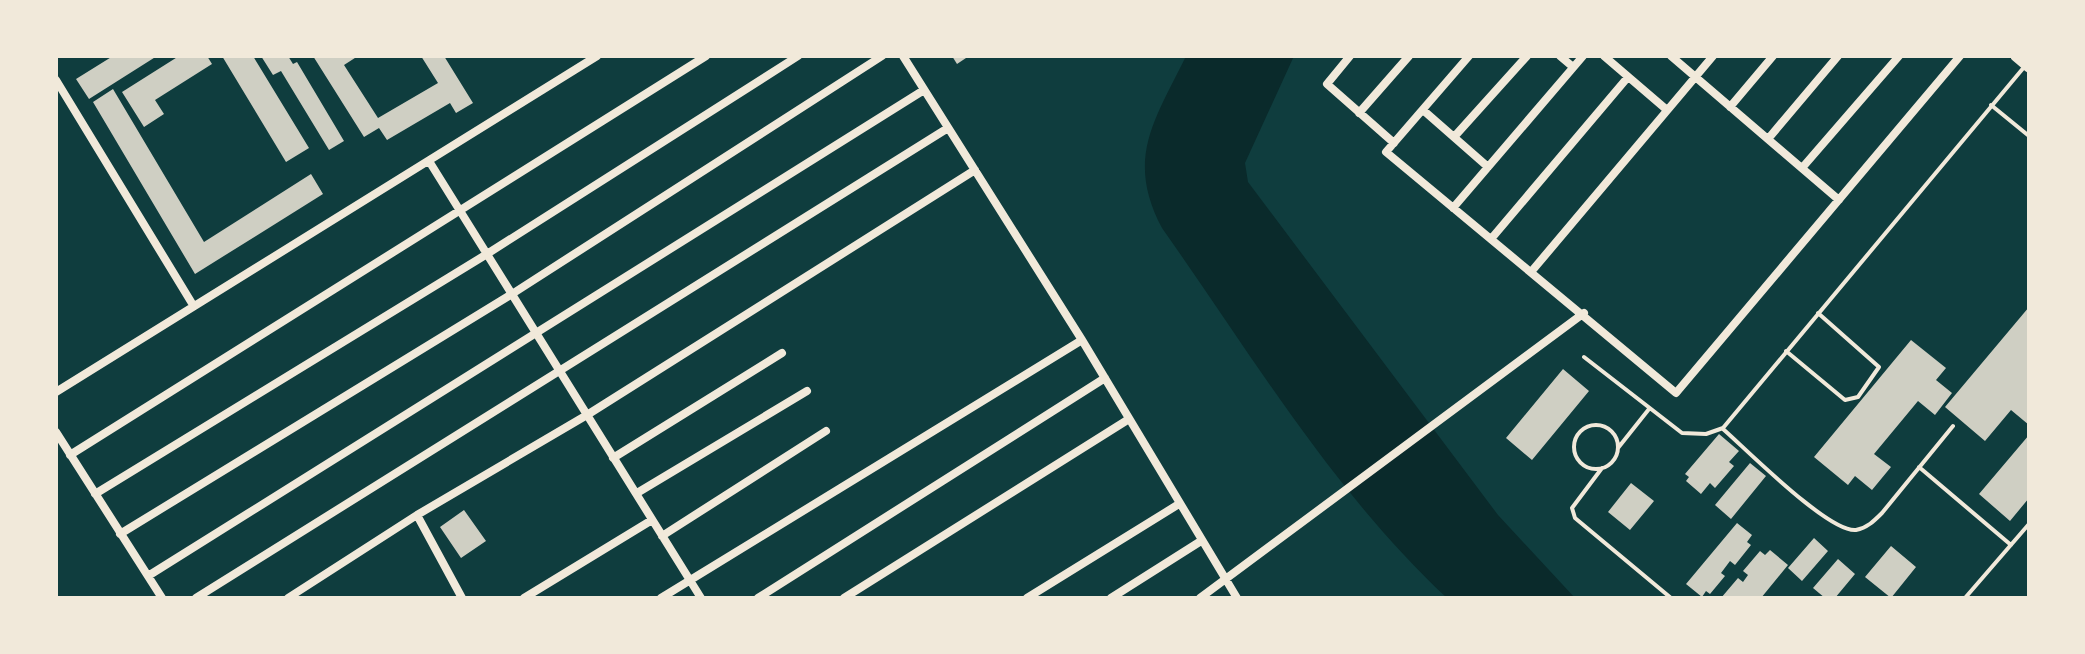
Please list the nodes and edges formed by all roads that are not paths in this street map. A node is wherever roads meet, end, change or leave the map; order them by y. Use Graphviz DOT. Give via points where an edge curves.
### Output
graph roads {
  1 [pos="597,56"];
  2 [pos="706,56"];
  3 [pos="798,56"];
  4 [pos="882,56"];
  5 [pos="903,56"];
  6 [pos="1350,56"];
  7 [pos="1409,56"];
  8 [pos="1469,56"];
  9 [pos="1527,56"];
  10 [pos="1560,56"];
  11 [pos="1583,56"];
  12 [pos="1604,56"];
  13 [pos="1671,56"];
  14 [pos="1713,56"];
  15 [pos="1773,56"];
  16 [pos="1838,56"];
  17 [pos="1899,56"];
  18 [pos="1960,56"];
  19 [pos="2016,56"];
  20 [pos="2028,64"];
  21 [pos="1573,67"];
  22 [pos="1628,77"];
  23 [pos="1695,77"];
  24 [pos="56,80"];
  25 [pos="924,90"];
  26 [pos="1991,105"];
  27 [pos="1730,107"];
  28 [pos="1423,110"];
  29 [pos="1667,110"];
  30 [pos="1359,113"];
  31 [pos="948,128"];
  32 [pos="2029,136"];
  33 [pos="1454,137"];
  34 [pos="1768,139"];
  35 [pos="1394,143"];
  36 [pos="429,161"];
  37 [pos="1488,167"];
  38 [pos="1802,168"];
  39 [pos="975,170"];
  40 [pos="1839,200"];
  41 [pos="1453,208"];
  42 [pos="461,212"];
  43 [pos="1491,239"];
  44 [pos="487,254"];
  45 [pos="1531,272"];
  46 [pos="512,294"];
  47 [pos="193,305"];
  48 [pos="1584,313"];
  49 [pos="1818,313"];
  50 [pos="536,333"];
  51 [pos="1082,340"];
  52 [pos="1786,351"];
  53 [pos="782,353"];
  54 [pos="1584,357"];
  55 [pos="560,371"];
  56 [pos="1105,378"];
  57 [pos="807,391"];
  58 [pos="56,392"];
  59 [pos="1649,408"];
  60 [pos="587,415"];
  61 [pos="1129,419"];
  62 [pos="1953,426"];
  63 [pos="1723,428"];
  64 [pos="826,431"];
  65 [pos="56,432"];
  66 [pos="1618,448"];
  67 [pos="70,455"];
  68 [pos="613,458"];
  69 [pos="1919,467"];
  70 [pos="1602,468"];
  71 [pos="637,493"];
  72 [pos="95,494"];
  73 [pos="1179,504"];
  74 [pos="417,515"];
  75 [pos="652,520"];
  76 [pos="2029,524"];
  77 [pos="120,534"];
  78 [pos="662,536"];
  79 [pos="1201,541"];
  80 [pos="2011,545"];
  81 [pos="148,576"];
  82 [pos="690,580"];
  83 [pos="1226,581"];
  84 [pos="162,598"];
  85 [pos="196,598"];
  86 [pos="288,598"];
  87 [pos="462,598"];
  88 [pos="524,598"];
  89 [pos="661,598"];
  90 [pos="701,598"];
  91 [pos="758,598"];
  92 [pos="844,598"];
  93 [pos="1027,598"];
  94 [pos="1111,598"];
  95 [pos="1200,598"];
  96 [pos="1237,598"];
  97 [pos="1671,598"];
  98 [pos="1965,598"];
  1 -- 36 [label="street"];
  2 -- 42 [label="street"];
  3 -- 44 [label="street"];
  4 -- 46 [label="street"];
  5 -- 25 [label="street"];
  6 -- 30 [label="street" via="1327,84"];
  7 -- 30 [label="street"];
  8 -- 28 [label="street"];
  9 -- 33 [label="street"];
  10 -- 21 [label="street"];
  11 -- 21 [label="street"];
  12 -- 22 [label="street"];
  13 -- 23 [label="street"];
  14 -- 23 [label="street"];
  15 -- 27 [label="street"];
  16 -- 34 [label="street"];
  17 -- 38 [label="street"];
  18 -- 40 [label="street"];
  19 -- 20 [label="street"];
  20 -- 26 [label="lane"];
  21 -- 37 [label="street"];
  22 -- 29 [label="street"];
  22 -- 43 [label="street"];
  23 -- 27 [label="street"];
  23 -- 29 [label="street"];
  24 -- 47 [label="street"];
  25 -- 31 [label="street"];
  25 -- 50 [label="street"];
  26 -- 32 [label="lane"];
  26 -- 49 [label="lane"];
  27 -- 34 [label="street"];
  28 -- 33 [label="street"];
  28 -- 35 [label="street"];
  29 -- 45 [label="street"];
  30 -- 35 [label="street"];
  31 -- 39 [label="street"];
  31 -- 55 [label="street"];
  33 -- 37 [label="street"];
  34 -- 38 [label="street"];
  35 -- 41 [label="street" via="1386,152"];
  36 -- 42 [label="street"];
  36 -- 47 [label="street"];
  37 -- 41 [label="street"];
  38 -- 40 [label="street"];
  39 -- 51 [label="street"];
  39 -- 60 [label="street"];
  40 -- 48 [label="street" via="1676,393"];
  41 -- 43 [label="street"];
  42 -- 44 [label="street"];
  42 -- 67 [label="street"];
  43 -- 45 [label="street"];
  44 -- 46 [label="street"];
  44 -- 72 [label="street"];
  45 -- 48 [label="street"];
  46 -- 50 [label="street"];
  46 -- 77 [label="street"];
  47 -- 58 [label="street"];
  48 -- 83 [label="street"];
  49 -- 52 [label="lane"];
  49 -- 52 [label="lane" via="1879,367 1858,397 1845,400"];
  50 -- 55 [label="street"];
  50 -- 81 [label="street"];
  51 -- 56 [label="street"];
  51 -- 82 [label="street"];
  52 -- 63 [label="lane"];
  53 -- 68 [label="street"];
  54 -- 59 [label="lane"];
  55 -- 60 [label="street"];
  55 -- 85 [label="street"];
  56 -- 61 [label="street"];
  56 -- 91 [label="street"];
  57 -- 71 [label="street"];
  59 -- 63 [label="lane" via="1682,433"];
  59 -- 66 [label="lane"];
  60 -- 68 [label="street"];
  60 -- 74 [label="street"];
  61 -- 73 [label="street"];
  61 -- 92 [label="street"];
  62 -- 69 [label="lane"];
  63 -- 69 [label="lane" via="1798,497 1845,529 1869,525"];
  64 -- 78 [label="street"];
  65 -- 67 [label="street"];
  66 -- 70 [label="lane"];
  66 -- 70 [label="lane" via="1604,426 1590,425 1580,432 1574,448 1577,459"];
  67 -- 72 [label="street"];
  68 -- 71 [label="street"];
  69 -- 80 [label="lane"];
  70 -- 97 [label="lane" via="1572,513"];
  71 -- 75 [label="street"];
  72 -- 77 [label="street"];
  73 -- 79 [label="street"];
  73 -- 93 [label="street"];
  74 -- 86 [label="street"];
  74 -- 87 [label="street"];
  75 -- 78 [label="street"];
  75 -- 88 [label="street"];
  76 -- 80 [label="lane"];
  77 -- 81 [label="street"];
  78 -- 82 [label="street"];
  79 -- 83 [label="street"];
  79 -- 94 [label="street"];
  80 -- 98 [label="lane"];
  81 -- 84 [label="street"];
  82 -- 89 [label="street"];
  82 -- 90 [label="street"];
  83 -- 95 [label="street"];
  83 -- 96 [label="street"];
}
